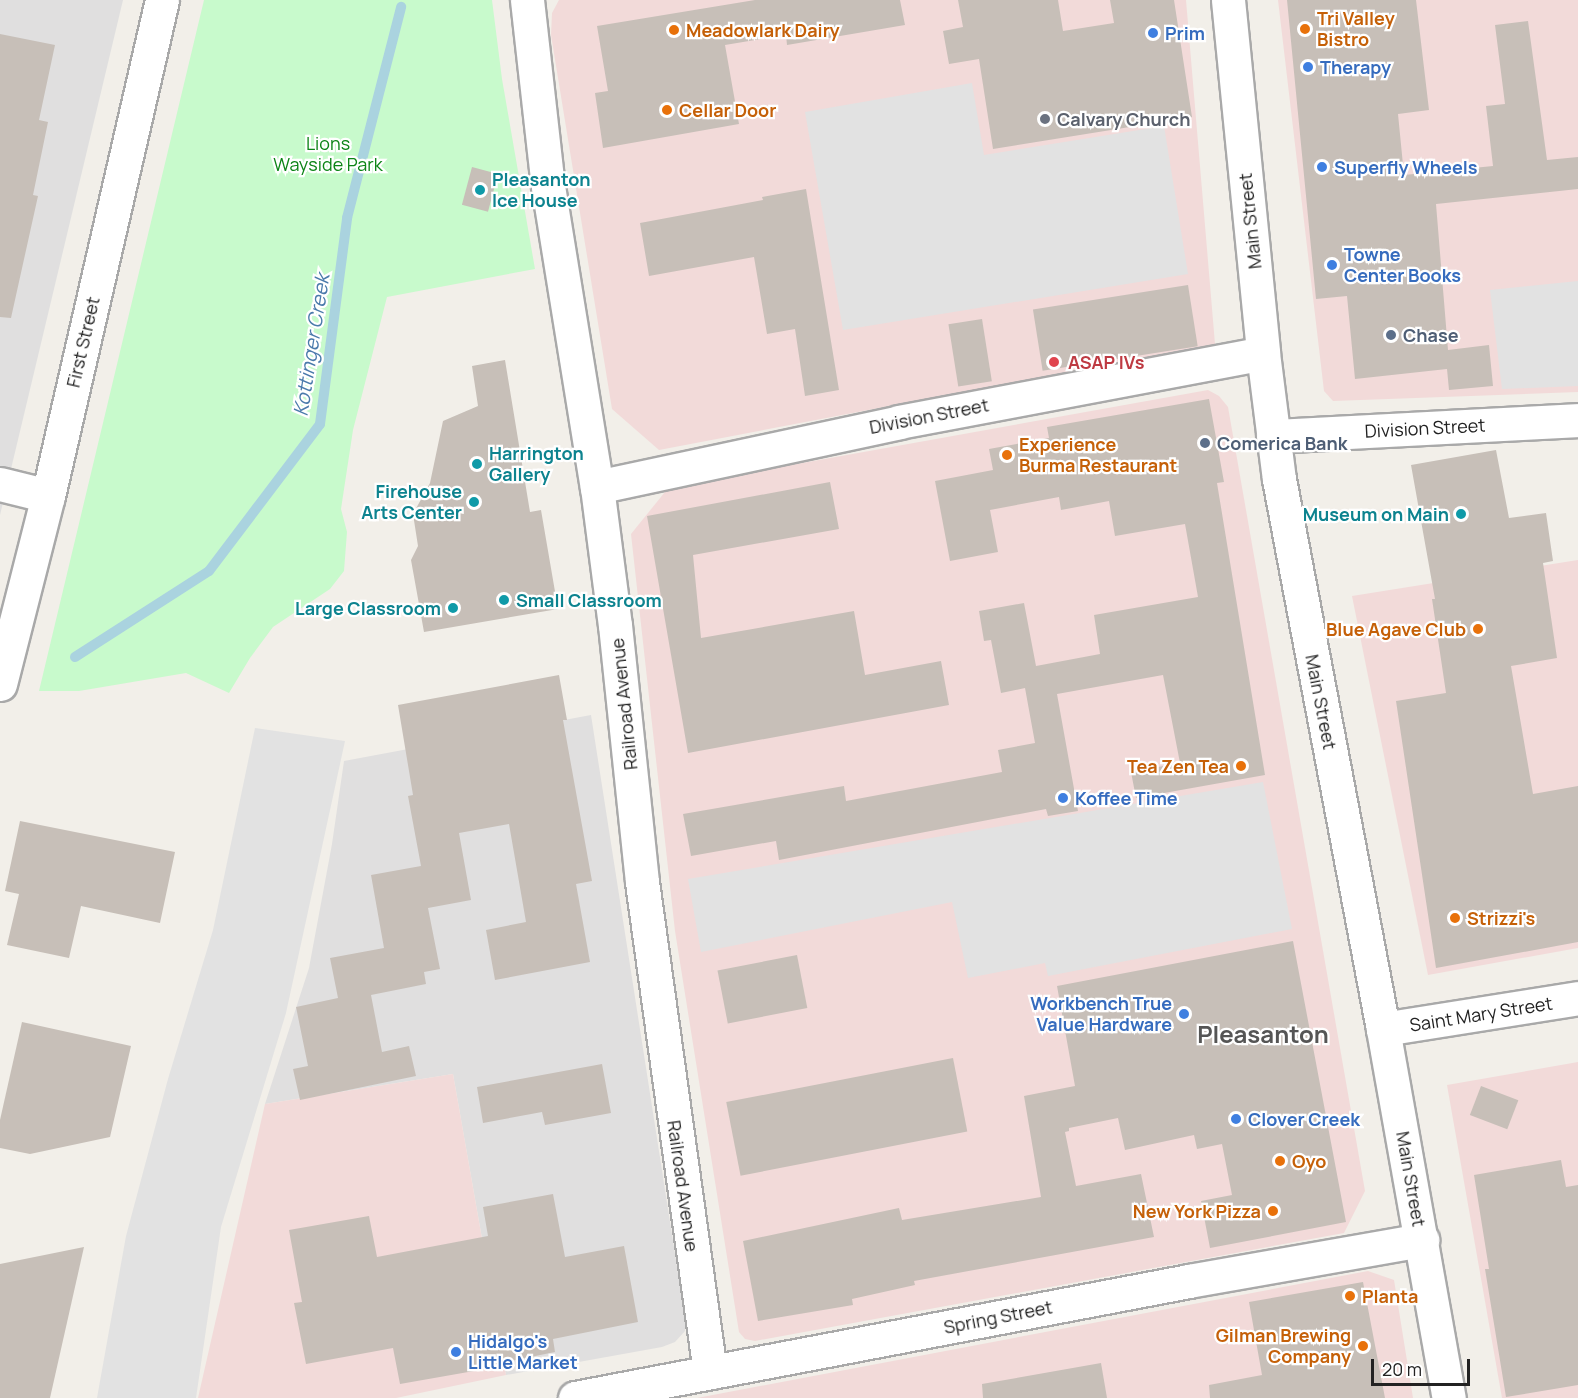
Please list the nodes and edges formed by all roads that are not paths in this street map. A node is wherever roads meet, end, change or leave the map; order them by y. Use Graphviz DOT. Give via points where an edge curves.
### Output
graph roads {
  1 [pos="162,0"];
  2 [pos="527,0"];
  3 [pos="1228,0"];
  4 [pos="1263,353"];
  5 [pos="1578,420"];
  6 [pos="1273,436"];
  7 [pos="0,484"];
  8 [pos="597,487"];
  9 [pos="48,496"];
  10 [pos="0,684"];
  11 [pos="1578,998"];
  12 [pos="1383,1029"];
  13 [pos="1422,1240"];
  14 [pos="710,1372"];
  15 [pos="575,1398"];
  16 [pos="1449,1398"];
  1 -- 9 [label="street, First Street"];
  2 -- 8 [label="street, Railroad Avenue" via="548,186"];
  3 -- 4 [label="street, Main Street"];
  4 -- 6 [label="street, Main Street"];
  4 -- 8 [label="street, Division Street" via="899,422"];
  5 -- 6 [label="street, Division Street"];
  6 -- 12 [label="street, Main Street"];
  7 -- 9 [label="street"];
  8 -- 14 [label="street, Railroad Avenue" via="642,882"];
  9 -- 10 [label="street, First Street"];
  11 -- 12 [label="street, Saint Mary Street"];
  12 -- 13 [label="street, Main Street"];
  13 -- 14 [label="street, Spring Street"];
  13 -- 16 [label="street, Main Street"];
  14 -- 15 [label="street, Spring Street"];
}
